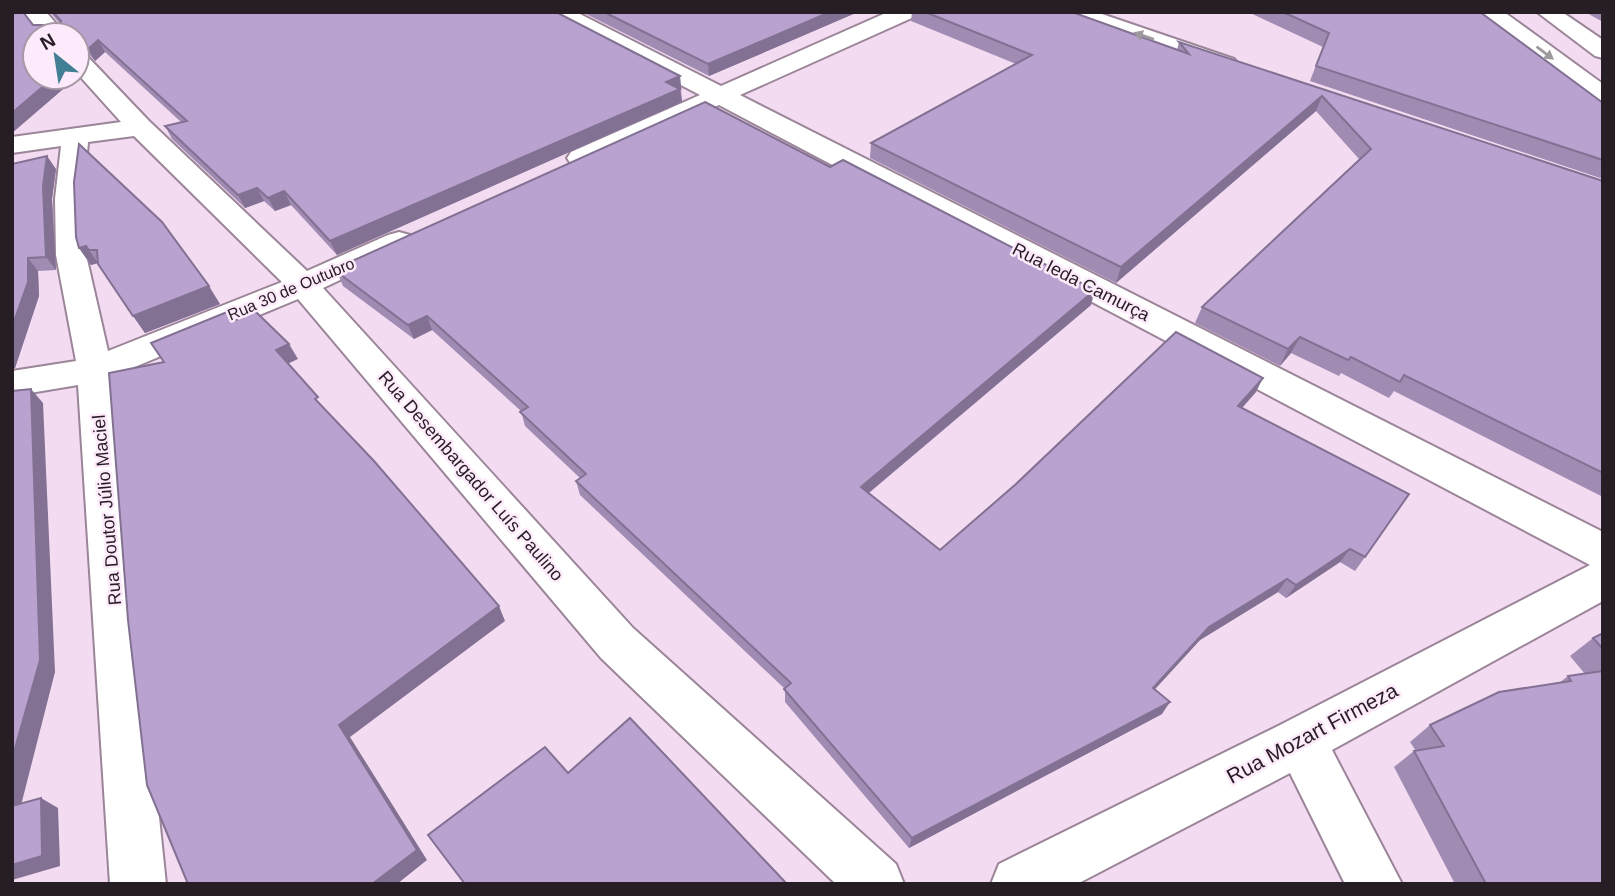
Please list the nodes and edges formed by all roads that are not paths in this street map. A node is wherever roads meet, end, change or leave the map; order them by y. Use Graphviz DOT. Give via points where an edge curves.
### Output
graph roads {
  1 [pos="559,12"];
  2 [pos="906,12"];
  3 [pos="1074,12"];
  4 [pos="1490,12"];
  5 [pos="1548,12"];
  6 [pos="1603,51"];
  7 [pos="1246,71"];
  8 [pos="91,74"];
  9 [pos="719,95"];
  10 [pos="1603,96"];
  11 [pos="140,127"];
  12 [pos="75,138"];
  13 [pos="12,145"];
  14 [pos="555,170"];
  15 [pos="429,228"];
  16 [pos="303,285"];
  17 [pos="95,370"];
  18 [pos="12,384"];
  19 [pos="1603,552"];
  20 [pos="1603,579"];
  21 [pos="1300,741"];
  22 [pos="138,884"];
  23 [pos="876,884"];
  24 [pos="1018,884"];
  25 [pos="1374,884"];
  1 -- 9 [label="street, Rua Ieda Camurça"];
  2 -- 9 [label="street"];
  7 -- 3 [label="street, one-way"];
  4 -- 10 [label="street, one-way"];
  5 -- 6 [label="street"];
  8 -- 11 [label="street, Rua Desembargador Luís Paulino"];
  9 -- 14 [label="street"];
  9 -- 19 [label="street, Rua Ieda Camurça"];
  11 -- 12 [label="street"];
  11 -- 16 [label="street, Rua Desembargador Luís Paulino"];
  12 -- 13 [label="street"];
  12 -- 17 [label="street, Rua Doutor Júlio Maciel" via="69,199 71,255"];
  15 -- 16 [label="street, Rua 30 de Outubro"];
  16 -- 17 [label="street, Rua 30 de Outubro"];
  16 -- 23 [label="street, Rua Desembargador Luís Paulino" via="617,643"];
  17 -- 18 [label="street, Rua 30 de Outubro"];
  17 -- 22 [label="street, Rua Doutor Júlio Maciel"];
  20 -- 21 [label="street, Rua Mozart Firmeza"];
  21 -- 24 [label="street, Rua Mozart Firmeza"];
  21 -- 25 [label="street"];
}
